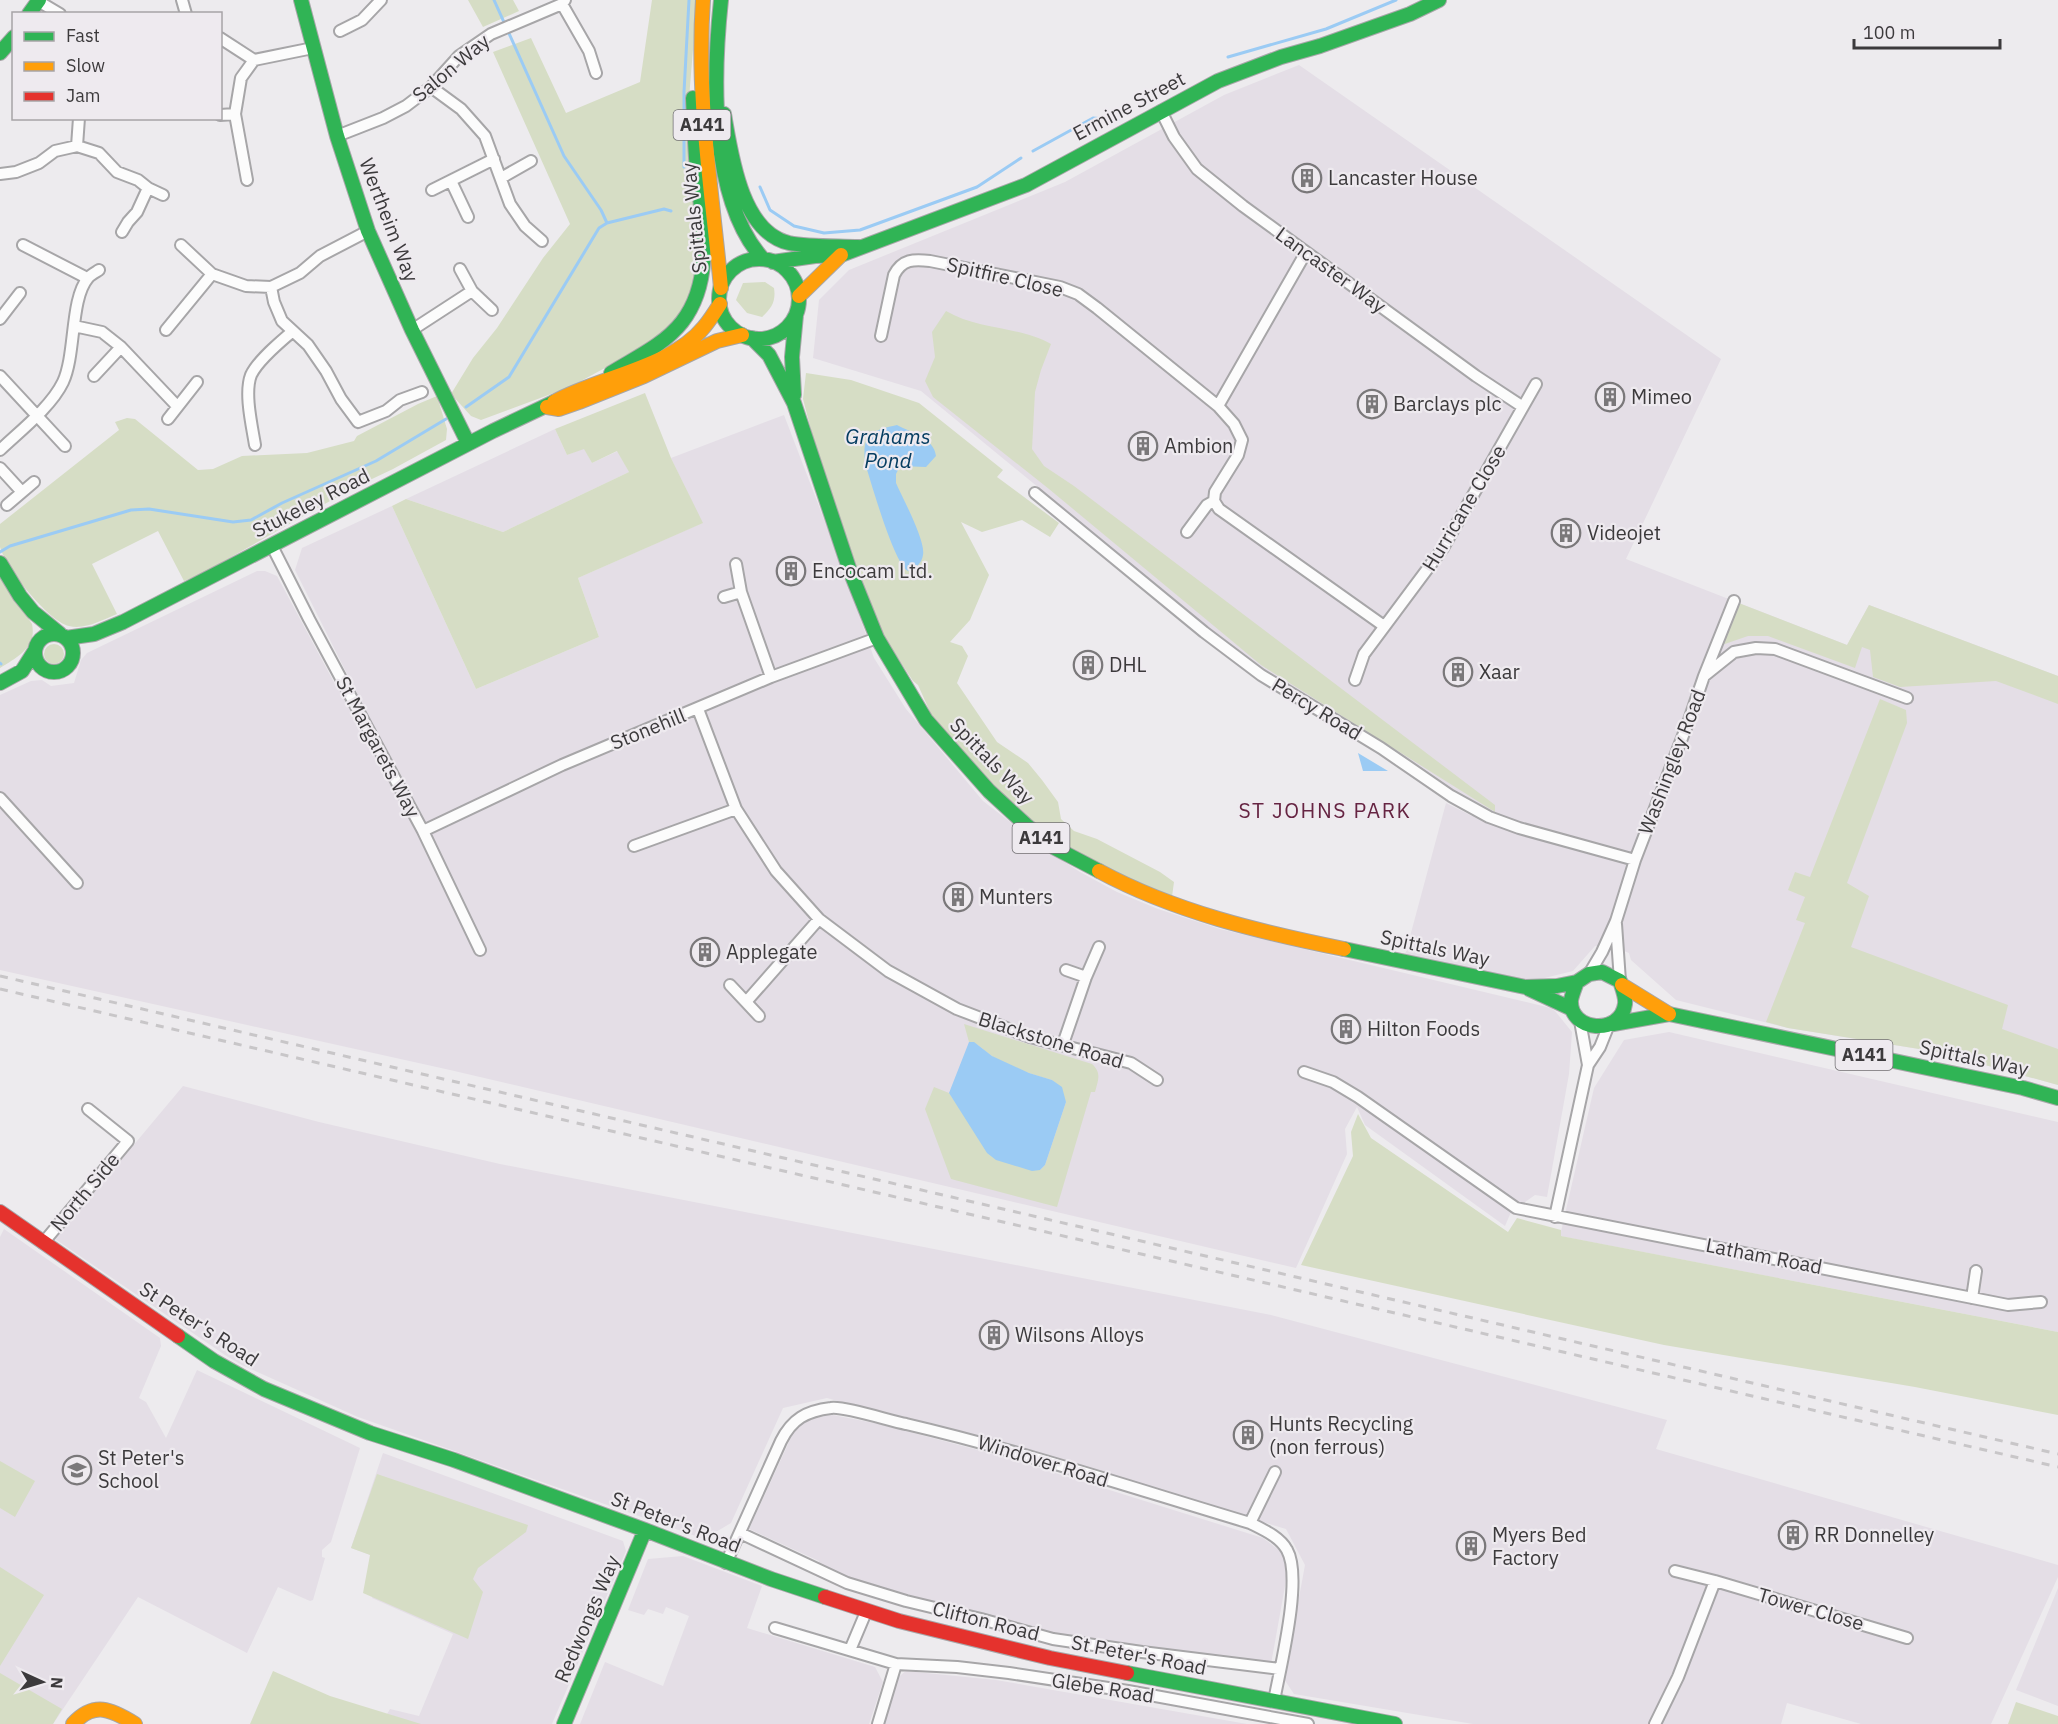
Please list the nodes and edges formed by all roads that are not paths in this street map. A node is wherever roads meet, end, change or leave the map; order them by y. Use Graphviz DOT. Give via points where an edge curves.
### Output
graph roads {
  1 [pos="301,0"];
  2 [pos="381,0"];
  3 [pos="703,0"];
  4 [pos="721,0"];
  5 [pos="1440,0"];
  6 [pos="38,1"];
  7 [pos="563,2"];
  8 [pos="57,12"];
  9 [pos="340,31"];
  10 [pos="12,39"];
  11 [pos="222,39"];
  12 [pos="716,46"];
  13 [pos="313,48"];
  14 [pos="0,53"];
  15 [pos="254,60"];
  16 [pos="698,66"];
  17 [pos="596,73"];
  18 [pos="431,87"];
  19 [pos="1161,111"];
  20 [pos="235,114"];
  21 [pos="222,116"];
  22 [pos="79,120"];
  23 [pos="337,136"];
  24 [pos="77,146"];
  25 [pos="494,159"];
  26 [pos="531,162"];
  27 [pos="0,174"];
  28 [pos="501,178"];
  29 [pos="247,180"];
  30 [pos="451,181"];
  31 [pos="148,188"];
  32 [pos="432,190"];
  33 [pos="163,195"];
  34 [pos="468,217"];
  35 [pos="368,231"];
  36 [pos="122,232"];
  37 [pos="542,241"];
  38 [pos="181,244"];
  39 [pos="23,245"];
  40 [pos="860,248"];
  41 [pos="1305,254"];
  42 [pos="841,255"];
  43 [pos="768,261"];
  44 [pos="460,269"];
  45 [pos="99,270"];
  46 [pos="212,274"];
  47 [pos="87,278"];
  48 [pos="271,287"];
  49 [pos="721,288"];
  50 [pos="472,291"];
  51 [pos="20,293"];
  52 [pos="799,296"];
  53 [pos="720,304"];
  54 [pos="492,310"];
  55 [pos="796,314"];
  56 [pos="0,319"];
  57 [pos="74,326"];
  58 [pos="166,330"];
  59 [pos="412,330"];
  60 [pos="293,331"];
  61 [pos="881,336"];
  62 [pos="747,337"];
  63 [pos="121,347"];
  64 [pos="0,376"];
  65 [pos="94,376"];
  66 [pos="197,382"];
  67 [pos="1536,384"];
  68 [pos="587,389"];
  69 [pos="422,392"];
  70 [pos="794,403"];
  71 [pos="177,406"];
  72 [pos="1218,406"];
  73 [pos="546,407"];
  74 [pos="1523,407"];
  75 [pos="36,415"];
  76 [pos="168,420"];
  77 [pos="468,443"];
  78 [pos="255,445"];
  79 [pos="65,446"];
  80 [pos="0,450"];
  81 [pos="0,468"];
  82 [pos="34,482"];
  83 [pos="22,492"];
  84 [pos="1035,493"];
  85 [pos="1214,501"];
  86 [pos="8,505"];
  87 [pos="1187,532"];
  88 [pos="272,546"];
  89 [pos="0,563"];
  90 [pos="736,564"];
  91 [pos="741,592"];
  92 [pos="724,597"];
  93 [pos="1734,601"];
  94 [pos="33,612"];
  95 [pos="1384,626"];
  96 [pos="94,634"];
  97 [pos="63,636"];
  98 [pos="877,638"];
  99 [pos="37,646"];
  100 [pos="73,652"];
  101 [pos="45,670"];
  102 [pos="22,671"];
  103 [pos="1704,676"];
  104 [pos="771,677"];
  105 [pos="1355,680"];
  106 [pos="0,683"];
  107 [pos="1907,698"];
  108 [pos="698,709"];
  109 [pos="0,798"];
  110 [pos="736,809"];
  111 [pos="423,831"];
  112 [pos="634,846"];
  113 [pos="1635,860"];
  114 [pos="77,883"];
  115 [pos="819,919"];
  116 [pos="1616,921"];
  117 [pos="1099,947"];
  118 [pos="480,950"];
  119 [pos="1066,970"];
  120 [pos="1589,974"];
  121 [pos="1086,977"];
  122 [pos="1577,982"];
  123 [pos="1621,983"];
  124 [pos="730,985"];
  125 [pos="1525,987"];
  126 [pos="746,1002"];
  127 [pos="1572,1009"];
  128 [pos="1669,1014"];
  129 [pos="759,1016"];
  130 [pos="1580,1021"];
  131 [pos="1611,1025"];
  132 [pos="1063,1044"];
  133 [pos="1588,1065"];
  134 [pos="1304,1072"];
  135 [pos="1156,1080"];
  136 [pos="2058,1098"];
  137 [pos="88,1108"];
  138 [pos="0,1212"];
  139 [pos="1555,1217"];
  140 [pos="43,1243"];
  141 [pos="1976,1271"];
  142 [pos="1972,1298"];
  143 [pos="2041,1302"];
  144 [pos="1275,1472"];
  145 [pos="1250,1523"];
  146 [pos="645,1530"];
  147 [pos="740,1533"];
  148 [pos="726,1563"];
  149 [pos="1675,1571"];
  150 [pos="1714,1581"];
  151 [pos="866,1612"];
  152 [pos="775,1628"];
  153 [pos="1907,1638"];
  154 [pos="850,1650"];
  155 [pos="896,1664"];
  156 [pos="1280,1669"];
  157 [pos="1274,1701"];
  158 [pos="73,1724"];
  159 [pos="135,1724"];
  160 [pos="564,1724"];
  161 [pos="878,1724"];
  162 [pos="1308,1724"];
  163 [pos="1395,1724"];
  164 [pos="1655,1724"];
  1 -- 13 [label="main road, Wertheim Way"];
  2 -- 9 [label="street" via="362,20"];
  3 -- 16 [label="main road, Spittals Way / A141"];
  4 -- 12 [label="main road, Spittals Way / A141"];
  5 -- 19 [label="main road, Ermine Street" via="1218,81"];
  6 -- 8 [label="street"];
  7 -- 17 [label="street" via="594,49"];
  7 -- 18 [label="street, Salon Way" via="496,31 459,56"];
  10 -- 14 [label="main road"];
  11 -- 15 [label="street"];
  12 -- 40 [label="main road" via="725,121 737,173 761,227 790,243"];
  12 -- 43 [label="main road, Spittals Way / A141" via="714,85 724,168 745,237"];
  13 -- 15 [label="street"];
  13 -- 23 [label="main road, Wertheim Way"];
  15 -- 20 [label="street" via="241,78"];
  16 -- 49 [label="main road, Spittals Way / A141"];
  16 -- 68 [label="main road" via="693,97 705,251 701,284 681,323"];
  18 -- 23 [label="street, Salon Way" via="383,118"];
  18 -- 25 [label="street" via="461,109 485,136"];
  19 -- 40 [label="main road, Ermine Street" via="1026,185"];
  19 -- 41 [label="street, Lancaster Way" via="1197,169"];
  20 -- 21 [label="street"];
  20 -- 29 [label="street"];
  22 -- 24 [label="street"];
  23 -- 35 [label="main road, Wertheim Way"];
  24 -- 27 [label="street" via="55,151 16,172"];
  24 -- 31 [label="street" via="99,153 117,172"];
  25 -- 28 [label="street"];
  25 -- 30 [label="street"];
  26 -- 28 [label="street"];
  28 -- 37 [label="street" via="510,204 525,226"];
  30 -- 32 [label="street"];
  30 -- 34 [label="street"];
  31 -- 33 [label="street"];
  31 -- 36 [label="street"];
  35 -- 48 [label="street"];
  35 -- 59 [label="main road, Wertheim Way"];
  38 -- 46 [label="street"];
  39 -- 47 [label="street"];
  40 -- 42 [label="main road, Ermine Street"];
  41 -- 72 [label="street"];
  41 -- 74 [label="street, Lancaster Way"];
  42 -- 43 [label="main road, Ermine Street"];
  42 -- 52 [label="main road, Ermine Street"];
  43 -- 49 [label="main road" via="742,263 725,278"];
  43 -- 52 [label="main road" via="791,275"];
  44 -- 50 [label="street"];
  45 -- 47 [label="street"];
  46 -- 48 [label="street" via="246,286"];
  46 -- 58 [label="street"];
  47 -- 57 [label="street"];
  48 -- 60 [label="street" via="282,321"];
  49 -- 53 [label="main road"];
  50 -- 54 [label="street"];
  50 -- 59 [label="street"];
  51 -- 56 [label="street" via="6,302"];
  52 -- 55 [label="main road"];
  53 -- 62 [label="main road" via="731,328"];
  53 -- 68 [label="main road, Stukeley Road" via="705,328 691,340 643,366"];
  55 -- 62 [label="main road" via="778,334"];
  55 -- 70 [label="main road, Spittals Way / A141" via="792,357"];
  57 -- 63 [label="street" via="102,332"];
  57 -- 75 [label="street" via="64,381"];
  59 -- 77 [label="main road, Wertheim Way"];
  60 -- 69 [label="street" via="308,345 358,422"];
  60 -- 78 [label="street" via="272,348 251,375 248,405"];
  61 -- 72 [label="street, Spitfire Close" via="894,275 907,261 930,261 1060,287 1087,301"];
  62 -- 70 [label="main road, Spittals Way / A141" via="769,355"];
  62 -- 73 [label="main road, Stukeley Road" via="717,340 579,402 559,409"];
  63 -- 65 [label="street"];
  63 -- 71 [label="street"];
  64 -- 75 [label="street"];
  66 -- 71 [label="street"];
  67 -- 74 [label="street, Hurricane Close"];
  68 -- 73 [label="main road, Stukeley Road"];
  70 -- 98 [label="main road, Spittals Way / A141" via="850,571"];
  71 -- 76 [label="street"];
  72 -- 85 [label="street, Spitfire Close" via="1242,440"];
  73 -- 77 [label="main road, Stukeley Road"];
  74 -- 95 [label="street, Hurricane Close" via="1443,548"];
  75 -- 79 [label="street"];
  75 -- 80 [label="street"];
  77 -- 88 [label="main road, Stukeley Road"];
  81 -- 83 [label="street"];
  82 -- 83 [label="street"];
  83 -- 86 [label="street"];
  84 -- 113 [label="street, Percy Road" via="1261,675 1451,796 1509,824"];
  85 -- 87 [label="street, Spitfire Close" via="1206,505"];
  85 -- 95 [label="street" via="1219,509"];
  88 -- 96 [label="main road, Stukeley Road"];
  88 -- 111 [label="street, St Margarets Way"];
  89 -- 94 [label="main road"];
  90 -- 91 [label="street"];
  91 -- 92 [label="street"];
  91 -- 104 [label="street"];
  93 -- 103 [label="street"];
  94 -- 97 [label="main road"];
  94 -- 99 [label="main road"];
  95 -- 105 [label="street, Hurricane Close" via="1364,654"];
  96 -- 97 [label="main road, Stukeley Road"];
  96 -- 100 [label="main road, Stukeley Road"];
  97 -- 99 [label="main road" via="49,634"];
  97 -- 100 [label="main road"];
  98 -- 104 [label="street, Stonehill"];
  98 -- 125 [label="main road, Spittals Way / A141" via="926,720 989,791 1055,848 1162,901 1220,920"];
  99 -- 101 [label="main road" via="37,663"];
  99 -- 102 [label="main road"];
  100 -- 101 [label="main road" via="64,669"];
  101 -- 102 [label="main road"];
  102 -- 106 [label="main road"];
  103 -- 107 [label="street, Washingley Road" via="1734,652 1775,650"];
  103 -- 113 [label="street, Washingley Road"];
  104 -- 108 [label="street, Stonehill"];
  108 -- 110 [label="street, Blackstone Road"];
  108 -- 111 [label="street, Stonehill" via="562,765"];
  109 -- 114 [label="street"];
  110 -- 112 [label="street"];
  110 -- 115 [label="street, Blackstone Road" via="776,871"];
  111 -- 118 [label="street, St Margarets Way"];
  113 -- 116 [label="street, Washingley Road"];
  115 -- 126 [label="street"];
  115 -- 132 [label="street, Blackstone Road" via="888,971 957,1009 1030,1037"];
  116 -- 120 [label="street, Washingley Road"];
  116 -- 123 [label="street, Washingley Road"];
  117 -- 121 [label="street"];
  119 -- 121 [label="street"];
  120 -- 122 [label="main road, A141"];
  120 -- 123 [label="main road, A141" via="1602,972"];
  121 -- 132 [label="street"];
  122 -- 125 [label="main road, A141"];
  122 -- 127 [label="main road" via="1570,999"];
  123 -- 128 [label="main road, Spittals Way / A141"];
  123 -- 131 [label="main road" via="1626,1006"];
  124 -- 126 [label="street"];
  125 -- 127 [label="main road, A141"];
  126 -- 129 [label="street"];
  127 -- 130 [label="main road"];
  128 -- 131 [label="main road, Spittals Way / A141"];
  128 -- 136 [label="main road, Spittals Way / A141"];
  130 -- 131 [label="main road, A141" via="1599,1028"];
  130 -- 133 [label="street"];
  131 -- 133 [label="street"];
  132 -- 135 [label="street, Blackstone Road" via="1131,1063"];
  133 -- 139 [label="street"];
  134 -- 139 [label="street, Latham Road" via="1333,1082 1358,1097 1516,1209"];
  137 -- 140 [label="street, North Side" via="128,1141"];
  138 -- 140 [label="main road, St Peter's Road"];
  139 -- 142 [label="street, Latham Road"];
  140 -- 146 [label="main road, St Peter's Road" via="214,1361 264,1389 370,1433"];
  141 -- 142 [label="street"];
  142 -- 143 [label="street, Latham Road" via="2008,1305"];
  144 -- 145 [label="street"];
  145 -- 147 [label="street, Windover Road" via="972,1440 833,1407 807,1413 788,1427"];
  145 -- 156 [label="street, Windover Road" via="1272,1534 1287,1549 1293,1564"];
  146 -- 148 [label="main road, St Peter's Road"];
  146 -- 160 [label="main road, Redwongs Way"];
  147 -- 148 [label="street, Windover Road"];
  147 -- 156 [label="street, Clifton Road" via="847,1583 1053,1639"];
  148 -- 151 [label="main road, St Peter's Road"];
  149 -- 150 [label="street, Tower Close"];
  150 -- 153 [label="street, Tower Close"];
  150 -- 164 [label="street" via="1678,1677"];
  151 -- 154 [label="street"];
  151 -- 157 [label="main road, St Peter's Road" via="1050,1658"];
  152 -- 154 [label="street, Glebe Road"];
  154 -- 155 [label="street, Glebe Road"];
  155 -- 161 [label="street"];
  155 -- 162 [label="street, Glebe Road" via="1019,1675"];
  156 -- 157 [label="street, Windover Road"];
  157 -- 163 [label="main road, St Peter's Road"];
  158 -- 159 [label="main road" via="86,1712 102,1709"];
}
